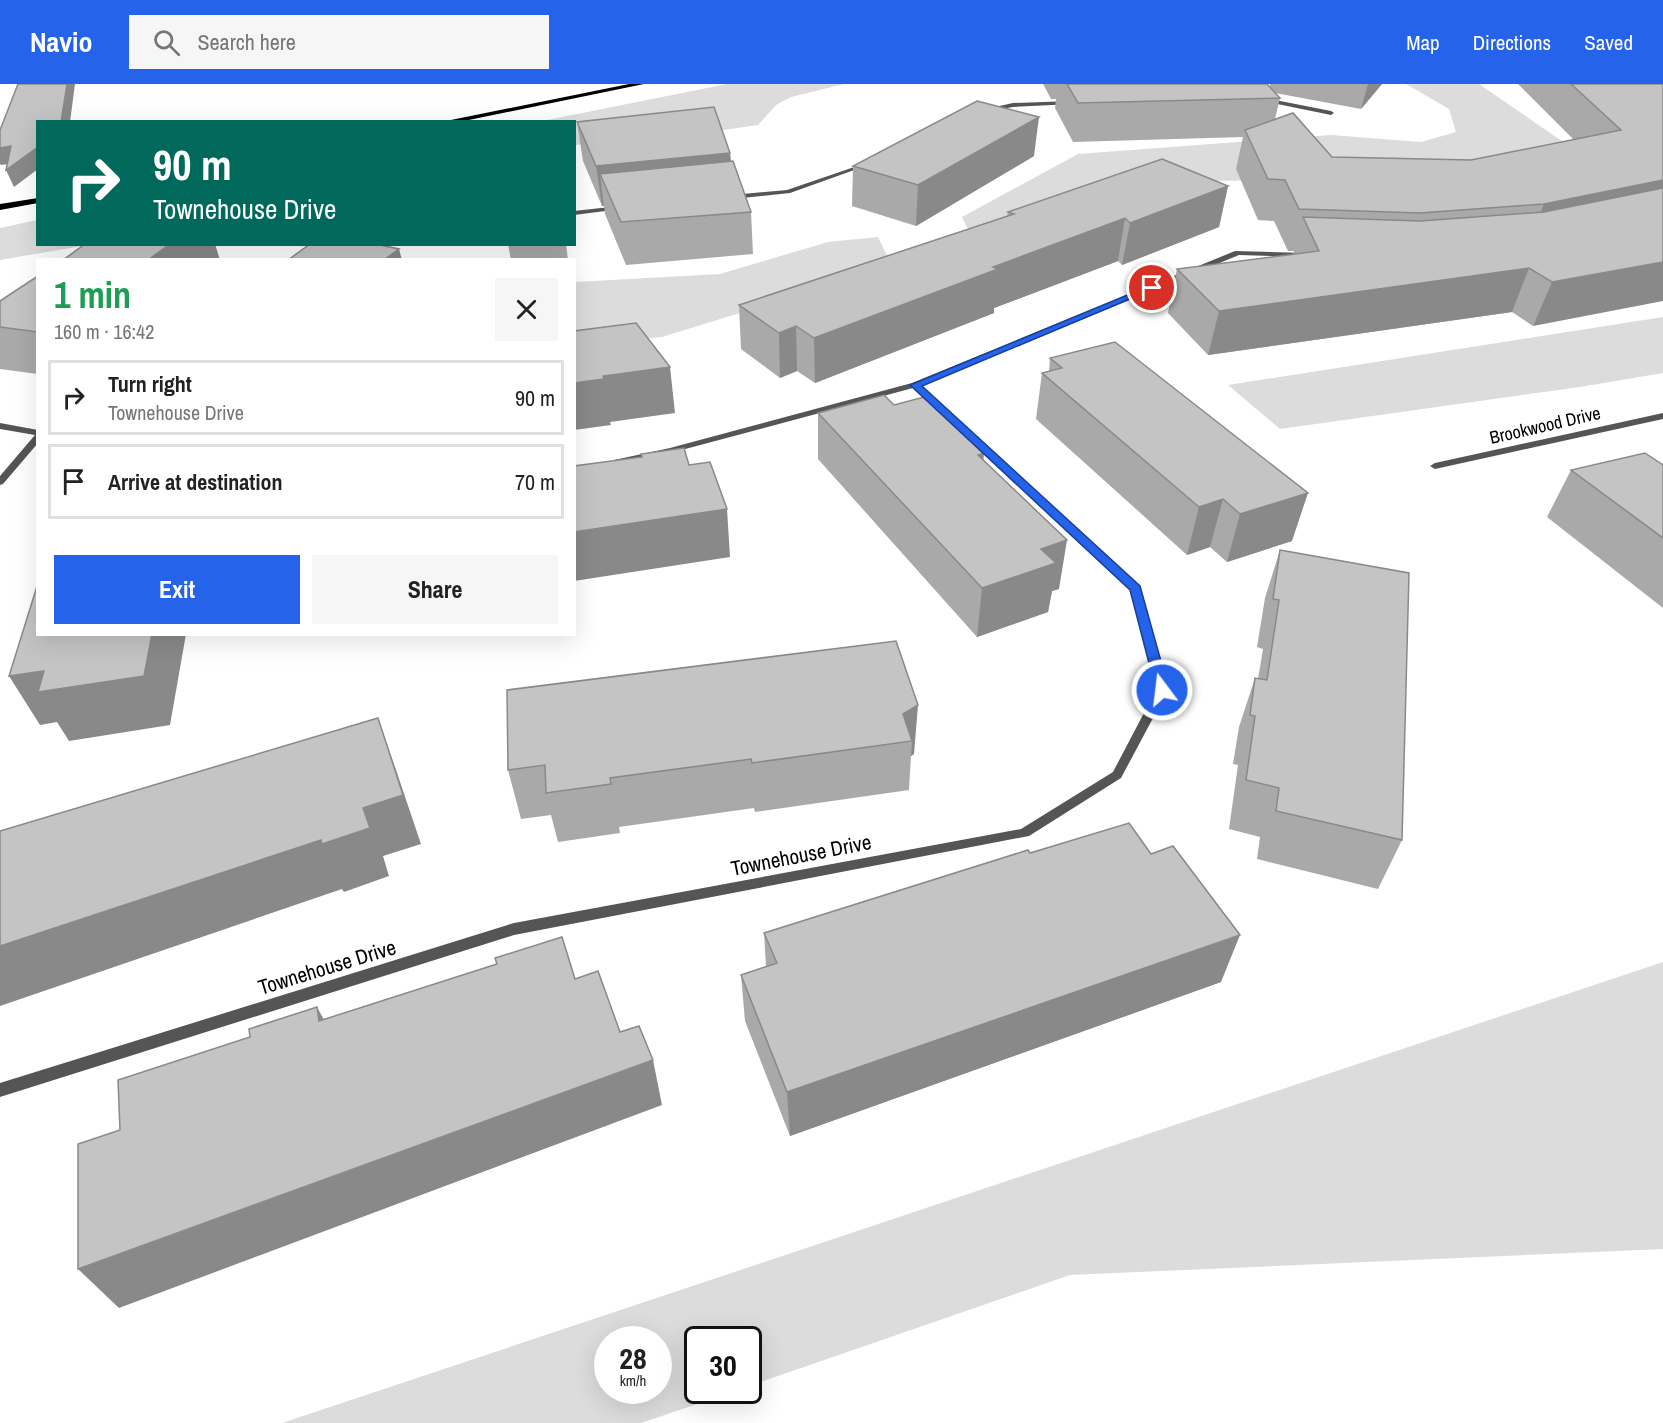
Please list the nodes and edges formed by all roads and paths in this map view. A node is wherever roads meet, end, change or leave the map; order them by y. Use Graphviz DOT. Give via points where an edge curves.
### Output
graph roads {
  1 [pos="640,84"];
  2 [pos="1258,98"];
  3 [pos="1084,102"];
  4 [pos="971,113"];
  5 [pos="1331,113"];
  6 [pos="454,120"];
  7 [pos="875,160"];
  8 [pos="729,198"];
  9 [pos="36,200"];
  10 [pos="0,207"];
  11 [pos="622,208"];
  12 [pos="576,213"];
  13 [pos="1317,256"];
  14 [pos="915,385"];
  15 [pos="1663,416"];
  16 [pos="0,426"];
  17 [pos="36,435"];
  18 [pos="36,437"];
  19 [pos="607,464"];
  20 [pos="1435,466"];
  21 [pos="0,482"];
  22 [pos="0,1089"];
  1 -- 6 [label="main road"];
  2 -- 5 [label="street"];
  3 -- 4 [label="street" via="1013,105"];
  7 -- 8 [label="street" via="788,192"];
  9 -- 10 [label="main road"];
  11 -- 12 [label="street"];
  13 -- 14 [label="street" via="1238,253"];
  14 -- 19 [label="street"];
  14 -- 22 [label="street, Townehouse Drive" via="1136,589 1162,690 1117,775 1024,833 514,929"];
  15 -- 20 [label="street, Brookwood Drive"];
  16 -- 17 [label="street"];
  18 -- 21 [label="street"];
}
